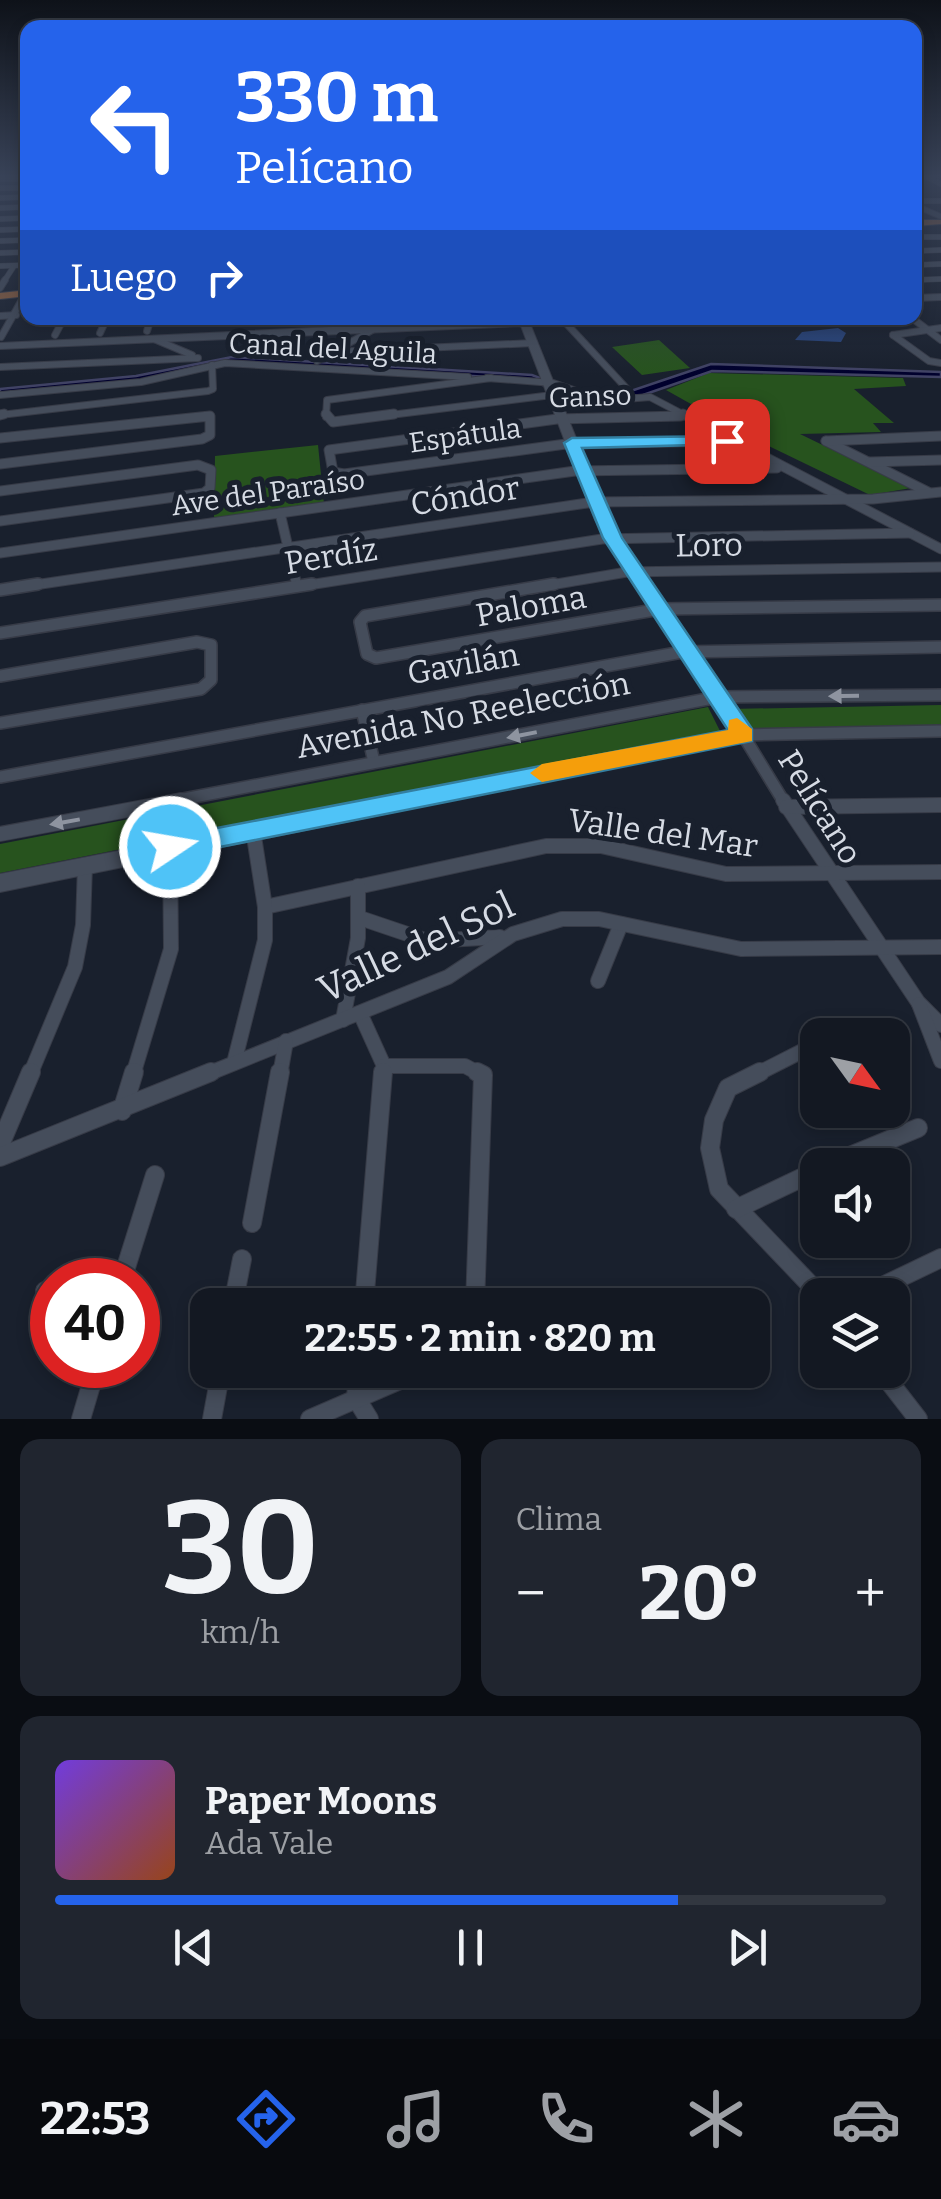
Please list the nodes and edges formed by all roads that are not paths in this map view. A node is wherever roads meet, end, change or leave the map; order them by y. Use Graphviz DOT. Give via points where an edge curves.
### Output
graph roads {
  1 [pos="0,266"];
  2 [pos="14,266"];
  3 [pos="20,266"];
  4 [pos="0,292"];
  5 [pos="20,306"];
  6 [pos="16,315"];
  7 [pos="0,316"];
  8 [pos="60,325"];
  9 [pos="104,325"];
  10 [pos="151,325"];
  11 [pos="308,325"];
  12 [pos="441,325"];
  13 [pos="526,325"];
  14 [pos="569,325"];
  15 [pos="920,325"];
  16 [pos="941,328"];
  17 [pos="374,329"];
  18 [pos="925,329"];
  19 [pos="100,333"];
  20 [pos="55,335"];
  21 [pos="150,335"];
  22 [pos="0,337"];
  23 [pos="941,340"];
  24 [pos="533,342"];
  25 [pos="0,348"];
  26 [pos="334,352"];
  27 [pos="317,361"];
  28 [pos="205,362"];
  29 [pos="941,363"];
  30 [pos="0,367"];
  31 [pos="490,378"];
  32 [pos="547,384"];
  33 [pos="0,391"];
  34 [pos="0,415"];
  35 [pos="682,416"];
  36 [pos="562,418"];
  37 [pos="941,436"];
  38 [pos="0,438"];
  39 [pos="727,441"];
  40 [pos="572,443"];
  41 [pos="941,460"];
  42 [pos="865,462"];
  43 [pos="0,464"];
  44 [pos="330,468"];
  45 [pos="782,468"];
  46 [pos="582,470"];
  47 [pos="0,491"];
  48 [pos="929,492"];
  49 [pos="941,495"];
  50 [pos="842,499"];
  51 [pos="594,502"];
  52 [pos="280,513"];
  53 [pos="0,520"];
  54 [pos="910,533"];
  55 [pos="613,538"];
  56 [pos="288,548"];
  57 [pos="941,549"];
  58 [pos="0,552"];
  59 [pos="941,566"];
  60 [pos="634,571"];
  61 [pos="297,586"];
  62 [pos="0,590"];
  63 [pos="941,605"];
  64 [pos="660,609"];
  65 [pos="0,633"];
  66 [pos="941,647"];
  67 [pos="688,651"];
  68 [pos="370,657"];
  69 [pos="0,676"];
  70 [pos="941,694"];
  71 [pos="718,697"];
  72 [pos="362,710"];
  73 [pos="0,723"];
  74 [pos="941,731"];
  75 [pos="743,735"];
  76 [pos="374,762"];
  77 [pos="0,776"];
  78 [pos="941,805"];
  79 [pos="786,807"];
  80 [pos="253,830"];
  81 [pos="0,834"];
  82 [pos="170,847"];
  83 [pos="85,865"];
  84 [pos="941,872"];
  85 [pos="829,875"];
  86 [pos="0,884"];
  87 [pos="358,886"];
  88 [pos="265,907"];
  89 [pos="360,918"];
  90 [pos="621,924"];
  91 [pos="503,936"];
  92 [pos="452,944"];
  93 [pos="941,947"];
  94 [pos="882,948"];
  95 [pos="463,968"];
  96 [pos="598,982"];
  97 [pos="918,1002"];
  98 [pos="351,1016"];
  99 [pos="941,1025"];
  100 [pos="286,1041"];
  101 [pos="937,1044"];
  102 [pos="800,1051"];
  103 [pos="941,1060"];
  104 [pos="234,1063"];
  105 [pos="384,1066"];
  106 [pos="122,1111"];
  107 [pos="918,1128"];
  108 [pos="0,1144"];
  109 [pos="869,1148"];
  110 [pos="0,1157"];
  111 [pos="155,1175"];
  112 [pos="800,1179"];
  113 [pos="736,1210"];
  114 [pos="252,1223"];
  115 [pos="129,1258"];
  116 [pos="242,1258"];
  117 [pos="941,1258"];
  118 [pos="803,1278"];
  119 [pos="899,1278"];
  120 [pos="236,1288"];
  121 [pos="365,1288"];
  122 [pos="477,1288"];
  123 [pos="90,1388"];
  124 [pos="218,1388"];
  125 [pos="357,1388"];
  126 [pos="380,1388"];
  127 [pos="894,1388"];
  128 [pos="356,1398"];
  129 [pos="81,1419"];
  130 [pos="212,1419"];
  131 [pos="310,1419"];
  132 [pos="369,1419"];
  133 [pos="918,1419"];
  1 -- 2 [label="street"];
  2 -- 3 [label="street"];
  2 -- 4 [label="street"];
  5 -- 6 [label="street"];
  6 -- 7 [label="street"];
  6 -- 22 [label="street"];
  8 -- 20 [label="street"];
  9 -- 19 [label="street"];
  10 -- 21 [label="street"];
  11 -- 21 [label="main road"];
  12 -- 17 [label="main road"];
  13 -- 24 [label="main road, Pelícano"];
  14 -- 32 [label="street" via="628,386 618,394 591,396"];
  15 -- 18 [label="street"];
  16 -- 18 [label="street"];
  17 -- 21 [label="main road"];
  17 -- 26 [label="street"];
  18 -- 23 [label="street"];
  18 -- 29 [label="street" via="893,335"];
  19 -- 20 [label="main road"];
  19 -- 21 [label="main road"];
  20 -- 22 [label="main road"];
  21 -- 25 [label="main road"];
  21 -- 28 [label="street"];
  22 -- 25 [label="main road"];
  24 -- 26 [label="street"];
  24 -- 32 [label="main road, Pelícano"];
  26 -- 27 [label="street"];
  27 -- 28 [label="street" via="232,356"];
  27 -- 32 [label="street"];
  28 -- 30 [label="street"];
  28 -- 31 [label="street, Canal del Aguila"];
  28 -- 33 [label="street, Canal del Aguila" via="130,383"];
  28 -- 34 [label="street" via="210,390"];
  31 -- 32 [label="street, Canal del Aguila"];
  31 -- 32 [label="street" via="324,403 326,419"];
  32 -- 35 [label="street" via="588,402 653,398"];
  32 -- 36 [label="main road, Pelícano"];
  35 -- 36 [label="street, Ganso"];
  35 -- 39 [label="street"];
  36 -- 40 [label="main road, Pelícano"];
  36 -- 44 [label="street, Ganso" via="342,446 328,450"];
  37 -- 42 [label="street" via="826,441"];
  38 -- 43 [label="street" via="209,414 206,438"];
  39 -- 40 [label="street, Espátula"];
  39 -- 45 [label="street"];
  40 -- 44 [label="street, Espátula" via="344,474"];
  40 -- 46 [label="main road, Pelícano"];
  41 -- 42 [label="street"];
  42 -- 48 [label="street"];
  45 -- 46 [label="street, Ave del Paraíso"];
  45 -- 50 [label="street"];
  46 -- 51 [label="main road, Pelícano"];
  46 -- 52 [label="street, Ave del Paraíso"];
  47 -- 53 [label="street" via="207,465 211,470 207,492"];
  48 -- 49 [label="street, Cóndor"];
  48 -- 50 [label="street, Cóndor"];
  50 -- 51 [label="street, Cóndor"];
  50 -- 54 [label="street"];
  51 -- 55 [label="main road, Pelícano"];
  51 -- 56 [label="street, Cóndor"];
  52 -- 56 [label="street"];
  52 -- 58 [label="street, Ave del Paraíso"];
  54 -- 55 [label="street, Perdíz"];
  54 -- 57 [label="street"];
  55 -- 60 [label="main road, Pelícano"];
  55 -- 61 [label="street, Perdíz"];
  56 -- 61 [label="street"];
  56 -- 62 [label="street, Cóndor"];
  59 -- 60 [label="street, Loro"];
  60 -- 64 [label="main road, Pelícano"];
  60 -- 68 [label="street, Loro" via="361,618"];
  61 -- 65 [label="street, Perdíz"];
  63 -- 64 [label="street, Paloma"];
  64 -- 67 [label="main road, Pelícano"];
  64 -- 68 [label="street, Paloma"];
  66 -- 67 [label="street, Gavilán"];
  67 -- 71 [label="main road, Pelícano"];
  67 -- 72 [label="street, Gavilán"];
  69 -- 73 [label="street" via="208,642 208,685"];
  70 -- 71 [label="street, Avenida No Reelección, one-way"];
  71 -- 75 [label="main road, Pelícano"];
  71 -- 76 [label="street, Avenida No Reelección, one-way"];
  72 -- 76 [label="street"];
  72 -- 77 [label="street, Gavilán"];
  74 -- 75 [label="street"];
  75 -- 79 [label="street, Pelícano"];
  75 -- 80 [label="main road"];
  76 -- 81 [label="street, Avenida No Reelección, one-way"];
  78 -- 79 [label="street"];
  79 -- 85 [label="street, Pelícano"];
  80 -- 82 [label="main road"];
  80 -- 88 [label="street"];
  82 -- 83 [label="main road"];
  82 -- 106 [label="street" via="171,949"];
  83 -- 86 [label="main road"];
  83 -- 108 [label="street" via="75,967"];
  84 -- 85 [label="street, Valle del Mar"];
  85 -- 87 [label="street, Valle del Mar" via="715,872 575,844 516,850"];
  85 -- 94 [label="street, Pelícano"];
  87 -- 88 [label="street, Valle del Mar"];
  87 -- 89 [label="street"];
  88 -- 104 [label="street" via="259,967"];
  89 -- 92 [label="street" via="414,941"];
  89 -- 98 [label="street"];
  90 -- 91 [label="street, Valle del Sol" via="573,917"];
  90 -- 94 [label="street, Valle del Sol" via="714,946"];
  90 -- 96 [label="street"];
  91 -- 92 [label="street"];
  91 -- 95 [label="street, Valle del Sol"];
  92 -- 95 [label="street"];
  93 -- 94 [label="street, Valle del Sol"];
  94 -- 97 [label="street, Pelícano"];
  95 -- 98 [label="street, Valle del Sol"];
  97 -- 99 [label="street, Pelícano"];
  97 -- 101 [label="street, Pelícano"];
  98 -- 100 [label="street, Valle del Sol"];
  98 -- 105 [label="street"];
  100 -- 104 [label="street, Valle del Sol"];
  100 -- 114 [label="street"];
  101 -- 103 [label="street, Pelícano"];
  102 -- 113 [label="street" via="741,1078 720,1102 712,1171"];
  104 -- 106 [label="street, Valle del Sol"];
  105 -- 121 [label="street"];
  105 -- 122 [label="street" via="465,1066 483,1076"];
  106 -- 110 [label="street, Valle del Sol"];
  107 -- 109 [label="street"];
  111 -- 115 [label="street"];
  112 -- 113 [label="street"];
  113 -- 118 [label="street"];
  116 -- 120 [label="street"];
  117 -- 119 [label="street"];
  123 -- 129 [label="street"];
  124 -- 130 [label="street"];
  125 -- 128 [label="street"];
  126 -- 128 [label="street"];
  127 -- 133 [label="street"];
  128 -- 131 [label="street"];
  128 -- 132 [label="street"];
}
